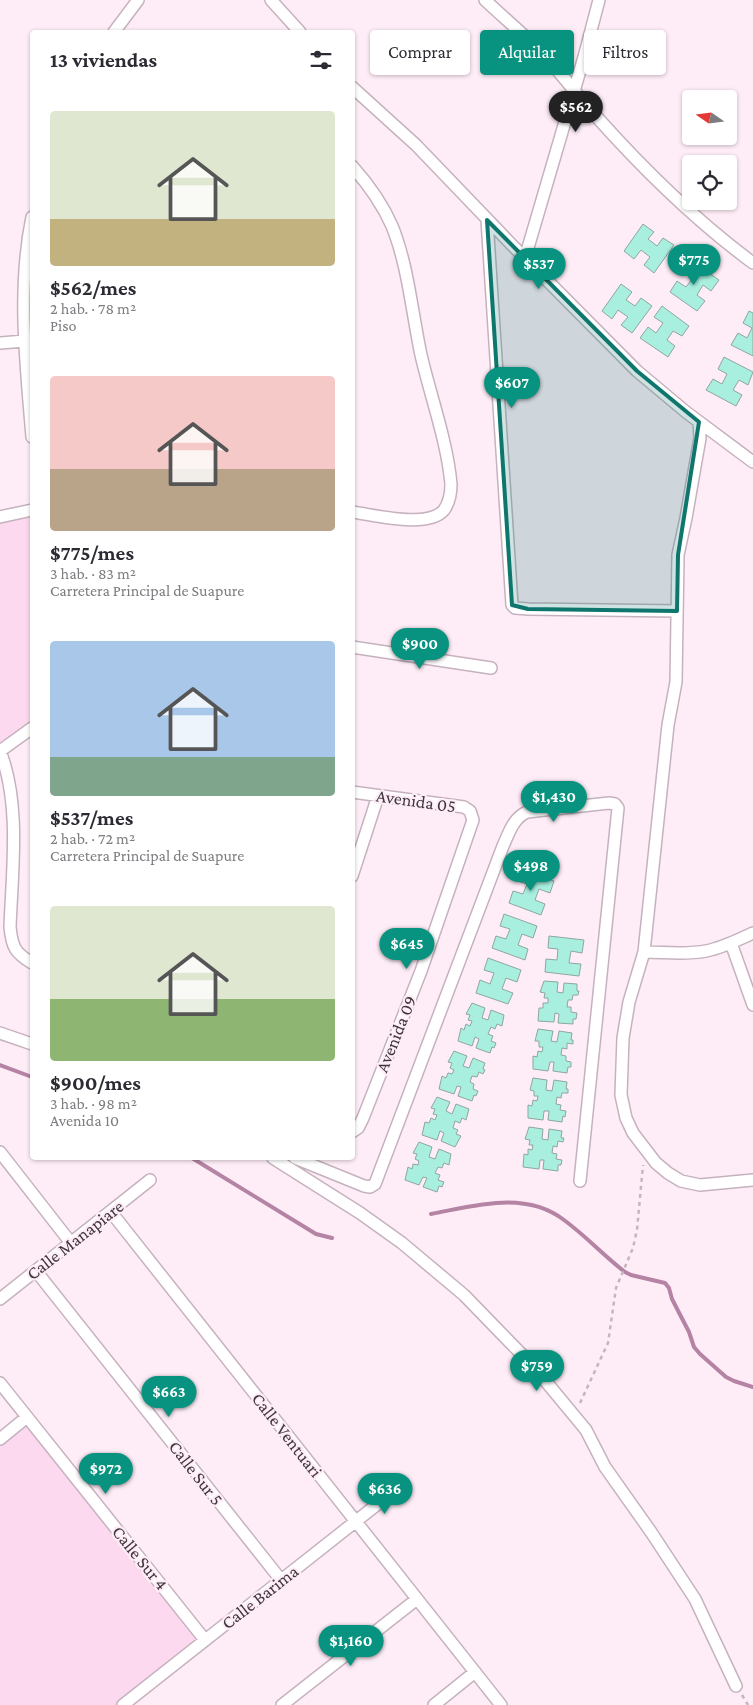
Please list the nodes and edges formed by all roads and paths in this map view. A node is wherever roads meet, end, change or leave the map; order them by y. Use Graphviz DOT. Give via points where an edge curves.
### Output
graph roads {
  1 [pos="138,0"];
  2 [pos="271,0"];
  3 [pos="485,0"];
  4 [pos="599,0"];
  5 [pos="116,30"];
  6 [pos="298,30"];
  7 [pos="575,89"];
  8 [pos="355,90"];
  9 [pos="355,170"];
  10 [pos="487,220"];
  11 [pos="30,238"];
  12 [pos="525,258"];
  13 [pos="753,263"];
  14 [pos="25,341"];
  15 [pos="0,343"];
  16 [pos="30,410"];
  17 [pos="699,422"];
  18 [pos="753,462"];
  19 [pos="30,510"];
  20 [pos="355,512"];
  21 [pos="0,517"];
  22 [pos="677,611"];
  23 [pos="355,647"];
  24 [pos="491,668"];
  25 [pos="30,729"];
  26 [pos="0,751"];
  27 [pos="355,792"];
  28 [pos="378,796"];
  29 [pos="473,820"];
  30 [pos="355,867"];
  31 [pos="753,933"];
  32 [pos="731,943"];
  33 [pos="644,952"];
  34 [pos="30,962"];
  35 [pos="753,1005"];
  36 [pos="0,1034"];
  37 [pos="30,1043"];
  38 [pos="355,1130"];
  39 [pos="644,1149"];
  40 [pos="0,1152"];
  41 [pos="276,1160"];
  42 [pos="300,1160"];
  43 [pos="150,1180"];
  44 [pos="753,1180"];
  45 [pos="580,1181"];
  46 [pos="111,1212"];
  47 [pos="71,1243"];
  48 [pos="36,1271"];
  49 [pos="0,1300"];
  50 [pos="0,1383"];
  51 [pos="574,1414"];
  52 [pos="27,1417"];
  53 [pos="0,1439"];
  54 [pos="398,1488"];
  55 [pos="356,1522"];
  56 [pos="281,1580"];
  57 [pos="417,1599"];
  58 [pos="205,1640"];
  59 [pos="475,1672"];
  60 [pos="736,1686"];
  61 [pos="123,1705"];
  62 [pos="282,1705"];
  63 [pos="434,1705"];
  64 [pos="501,1705"];
  1 -- 5 [label="street"];
  2 -- 6 [label="street"];
  3 -- 7 [label="street"];
  4 -- 7 [label="street"];
  7 -- 12 [label="street"];
  7 -- 13 [label="street" via="654,178 710,230"];
  8 -- 10 [label="street" via="416,145"];
  9 -- 20 [label="street" via="380,202 396,237 451,487 447,505 437,516 398,518"];
  10 -- 12 [label="street"];
  10 -- 22 [label="street" via="512,605 528,609"];
  11 -- 14 [label="street" via="24,276"];
  12 -- 17 [label="street" via="637,371"];
  14 -- 15 [label="street"];
  14 -- 16 [label="street"];
  17 -- 18 [label="street"];
  17 -- 22 [label="street" via="700,438 678,555"];
  19 -- 21 [label="street"];
  22 -- 33 [label="street" via="676,682 668,725"];
  23 -- 24 [label="street"];
  25 -- 26 [label="street"];
  26 -- 34 [label="street" via="7,774 13,838 11,940 17,953"];
  27 -- 28 [label="street, Avenida 05"];
  28 -- 29 [label="street, Avenida 05" via="464,807 470,811"];
  28 -- 30 [label="street"];
  29 -- 38 [label="street, Avenida 09" via="421,971 363,1118"];
  31 -- 32 [label="street"];
  32 -- 33 [label="street" via="705,951"];
  32 -- 35 [label="street"];
  33 -- 39 [label="street" via="626,1020 621,1070 621,1095 626,1118"];
  36 -- 37 [label="street"];
  39 -- 44 [label="street" via="656,1163 681,1181 700,1185"];
  39 -- 51 [label="path" via="638,1230 616,1288 608,1343"];
  40 -- 47 [label="street"];
  41 -- 51 [label="street" via="379,1225 464,1294"];
  42 -- 45 [label="street" via="364,1186 375,1184 513,825 520,815 527,812 609,803 616,804 618,808"];
  43 -- 46 [label="street, Calle Manapiare"];
  46 -- 47 [label="street, Calle Manapiare"];
  46 -- 55 [label="street, Calle Ventuari"];
  47 -- 48 [label="street, Calle Manapiare"];
  48 -- 49 [label="street, Calle Manapiare"];
  48 -- 56 [label="street, Calle Sur 5"];
  50 -- 52 [label="street, Calle Sur 4"];
  51 -- 60 [label="street" via="605,1467 695,1599"];
  52 -- 53 [label="street"];
  52 -- 58 [label="street, Calle Sur 4"];
  54 -- 55 [label="street, Calle Barima"];
  55 -- 56 [label="street, Calle Barima"];
  55 -- 57 [label="street, Calle Ventuari"];
  56 -- 58 [label="street, Calle Barima"];
  57 -- 59 [label="street, Calle Ventuari"];
  57 -- 62 [label="street"];
  58 -- 61 [label="street, Calle Barima"];
  59 -- 63 [label="street"];
  59 -- 64 [label="street, Calle Ventuari"];
}
